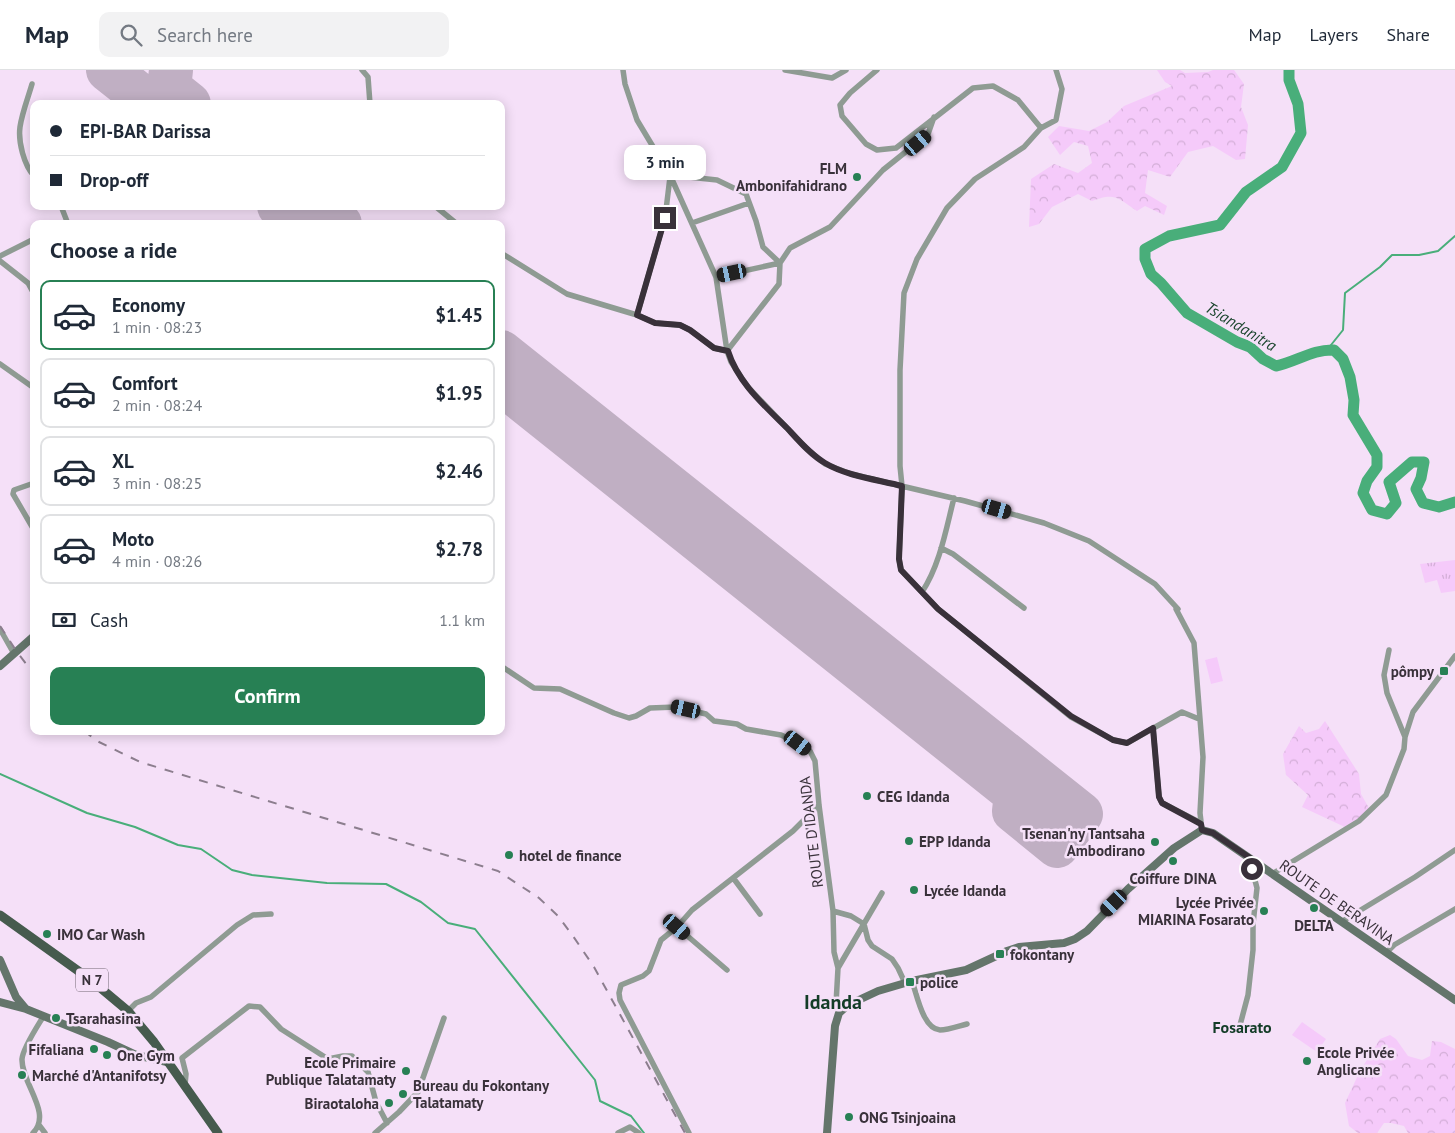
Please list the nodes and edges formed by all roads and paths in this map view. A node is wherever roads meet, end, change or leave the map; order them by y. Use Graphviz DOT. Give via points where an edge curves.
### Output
graph roads {
  1 [pos="362,70"];
  2 [pos="622,70"];
  3 [pos="785,70"];
  4 [pos="846,70"];
  5 [pos="877,70"];
  6 [pos="1056,70"];
  7 [pos="32,84"];
  8 [pos="370,100"];
  9 [pos="934,117"];
  10 [pos="1041,128"];
  11 [pos="30,171"];
  12 [pos="670,175"];
  13 [pos="750,203"];
  14 [pos="440,210"];
  15 [pos="452,220"];
  16 [pos="692,223"];
  17 [pos="30,241"];
  18 [pos="505,255"];
  19 [pos="0,256"];
  20 [pos="0,261"];
  21 [pos="780,263"];
  22 [pos="716,277"];
  23 [pos="30,286"];
  24 [pos="637,315"];
  25 [pos="728,351"];
  26 [pos="0,364"];
  27 [pos="30,385"];
  28 [pos="30,484"];
  29 [pos="902,486"];
  30 [pos="954,498"];
  31 [pos="30,523"];
  32 [pos="941,548"];
  33 [pos="922,592"];
  34 [pos="1024,608"];
  35 [pos="0,629"];
  36 [pos="30,640"];
  37 [pos="1389,650"];
  38 [pos="13,652"];
  39 [pos="1455,656"];
  40 [pos="0,666"];
  41 [pos="505,669"];
  42 [pos="1199,718"];
  43 [pos="1153,728"];
  44 [pos="1405,736"];
  45 [pos="819,805"];
  46 [pos="1202,827"];
  47 [pos="1455,850"];
  48 [pos="1250,858"];
  49 [pos="1272,874"];
  50 [pos="734,879"];
  51 [pos="882,893"];
  52 [pos="1455,909"];
  53 [pos="833,911"];
  54 [pos="271,914"];
  55 [pos="760,914"];
  56 [pos="0,915"];
  57 [pos="1341,922"];
  58 [pos="864,924"];
  59 [pos="677,927"];
  60 [pos="1386,953"];
  61 [pos="0,960"];
  62 [pos="838,968"];
  63 [pos="728,970"];
  64 [pos="909,982"];
  65 [pos="1455,1000"];
  66 [pos="0,1002"];
  67 [pos="26,1009"];
  68 [pos="128,1011"];
  69 [pos="839,1012"];
  70 [pos="43,1017"];
  71 [pos="444,1018"];
  72 [pos="967,1024"];
  73 [pos="1239,1029"];
  74 [pos="167,1062"];
  75 [pos="185,1086"];
  76 [pos="387,1123"];
  77 [pos="40,1125"];
  78 [pos="33,1133"];
  79 [pos="45,1133"];
  80 [pos="218,1133"];
  81 [pos="374,1133"];
  82 [pos="618,1133"];
  83 [pos="640,1133"];
  84 [pos="689,1133"];
  85 [pos="826,1133"];
  1 -- 8 [label="street" via="368,78"];
  2 -- 12 [label="street" via="637,120"];
  3 -- 4 [label="street" via="832,78"];
  5 -- 9 [label="street" via="840,105 842,116 866,144 877,150 896,148"];
  6 -- 10 [label="street" via="1062,90 1056,120"];
  7 -- 11 [label="street" via="20,128"];
  9 -- 10 [label="street" via="973,88 993,86 1018,100"];
  9 -- 21 [label="street" via="928,134 883,170 830,227 790,248"];
  10 -- 29 [label="street" via="1024,147 975,179 947,208 917,259 904,293 900,370"];
  12 -- 13 [label="street" via="717,180 746,194"];
  12 -- 16 [label="street"];
  12 -- 24 [label="street" via="665,218"];
  13 -- 16 [label="street"];
  13 -- 21 [label="street" via="763,247"];
  14 -- 15 [label="street"];
  16 -- 22 [label="street"];
  17 -- 19 [label="street"];
  18 -- 24 [label="street" via="567,294"];
  20 -- 23 [label="street"];
  21 -- 22 [label="street"];
  21 -- 25 [label="street" via="779,284"];
  22 -- 25 [label="street"];
  24 -- 25 [label="street" via="655,323 680,325 714,348"];
  25 -- 29 [label="street" via="731,362 747,386 806,448 826,464 851,474"];
  26 -- 27 [label="street"];
  28 -- 31 [label="street" via="14,490 13,494"];
  29 -- 30 [label="street"];
  29 -- 33 [label="street" via="901,570"];
  30 -- 32 [label="street"];
  30 -- 42 [label="street" via="1044,523 1090,541 1155,584 1178,609 1194,643"];
  32 -- 33 [label="street"];
  32 -- 34 [label="street"];
  33 -- 43 [label="street" via="945,615 1071,716 1113,740 1127,743"];
  35 -- 38 [label="street"];
  36 -- 38 [label="street"];
  37 -- 44 [label="street" via="1384,675 1387,693"];
  38 -- 40 [label="street"];
  39 -- 44 [label="street" via="1413,712"];
  41 -- 45 [label="street, ROUTE D'IDANDA" via="534,688 560,689 629,718 650,708 676,707 706,714 714,721 780,735 810,751 815,761"];
  42 -- 43 [label="street" via="1182,712"];
  42 -- 46 [label="street" via="1203,757"];
  43 -- 46 [label="street" via="1159,797 1162,803"];
  44 -- 49 [label="street" via="1404,748 1386,795 1359,821"];
  45 -- 50 [label="street" via="793,831"];
  45 -- 53 [label="street, ROUTE D'IDANDA"];
  46 -- 48 [label="street, ROUTE DE BERAVINA"];
  46 -- 64 [label="street" via="1174,848 1075,939 1019,947 966,970"];
  47 -- 57 [label="street"];
  48 -- 49 [label="street, ROUTE DE BERAVINA"];
  48 -- 73 [label="street" via="1258,888 1248,995"];
  49 -- 57 [label="street, ROUTE DE BERAVINA"];
  50 -- 55 [label="street"];
  50 -- 59 [label="street" via="692,910"];
  51 -- 58 [label="street"];
  52 -- 60 [label="street"];
  53 -- 58 [label="street"];
  53 -- 62 [label="street, ROUTE D'IDANDA" via="834,952"];
  54 -- 68 [label="street" via="253,915 237,925 150,997"];
  56 -- 68 [label="main road, N 7" via="91,980"];
  57 -- 60 [label="street, ROUTE DE BERAVINA"];
  58 -- 62 [label="street"];
  58 -- 64 [label="street" via="872,946 892,959"];
  59 -- 63 [label="street"];
  59 -- 84 [label="street" via="661,940 649,971 621,985 619,993"];
  60 -- 65 [label="street, ROUTE DE BERAVINA"];
  61 -- 67 [label="street" via="16,997"];
  62 -- 69 [label="street, ROUTE D'IDANDA" via="836,1004"];
  64 -- 69 [label="street" via="878,991"];
  64 -- 72 [label="street" via="933,1028 941,1030"];
  66 -- 67 [label="street"];
  67 -- 70 [label="street"];
  68 -- 74 [label="main road, N 7"];
  69 -- 85 [label="street"];
  70 -- 74 [label="street" via="136,1055"];
  70 -- 77 [label="street" via="22,1058 39,1110"];
  71 -- 76 [label="street" via="418,1092"];
  74 -- 75 [label="main road, N 7"];
  75 -- 76 [label="street" via="182,1058 249,1006 260,1007 281,1029 328,1059 352,1056 368,1072 376,1102"];
  75 -- 80 [label="main road, N 7"];
  76 -- 81 [label="street"];
  77 -- 78 [label="street"];
  77 -- 79 [label="street"];
  82 -- 83 [label="street" via="630,1127"];
}
